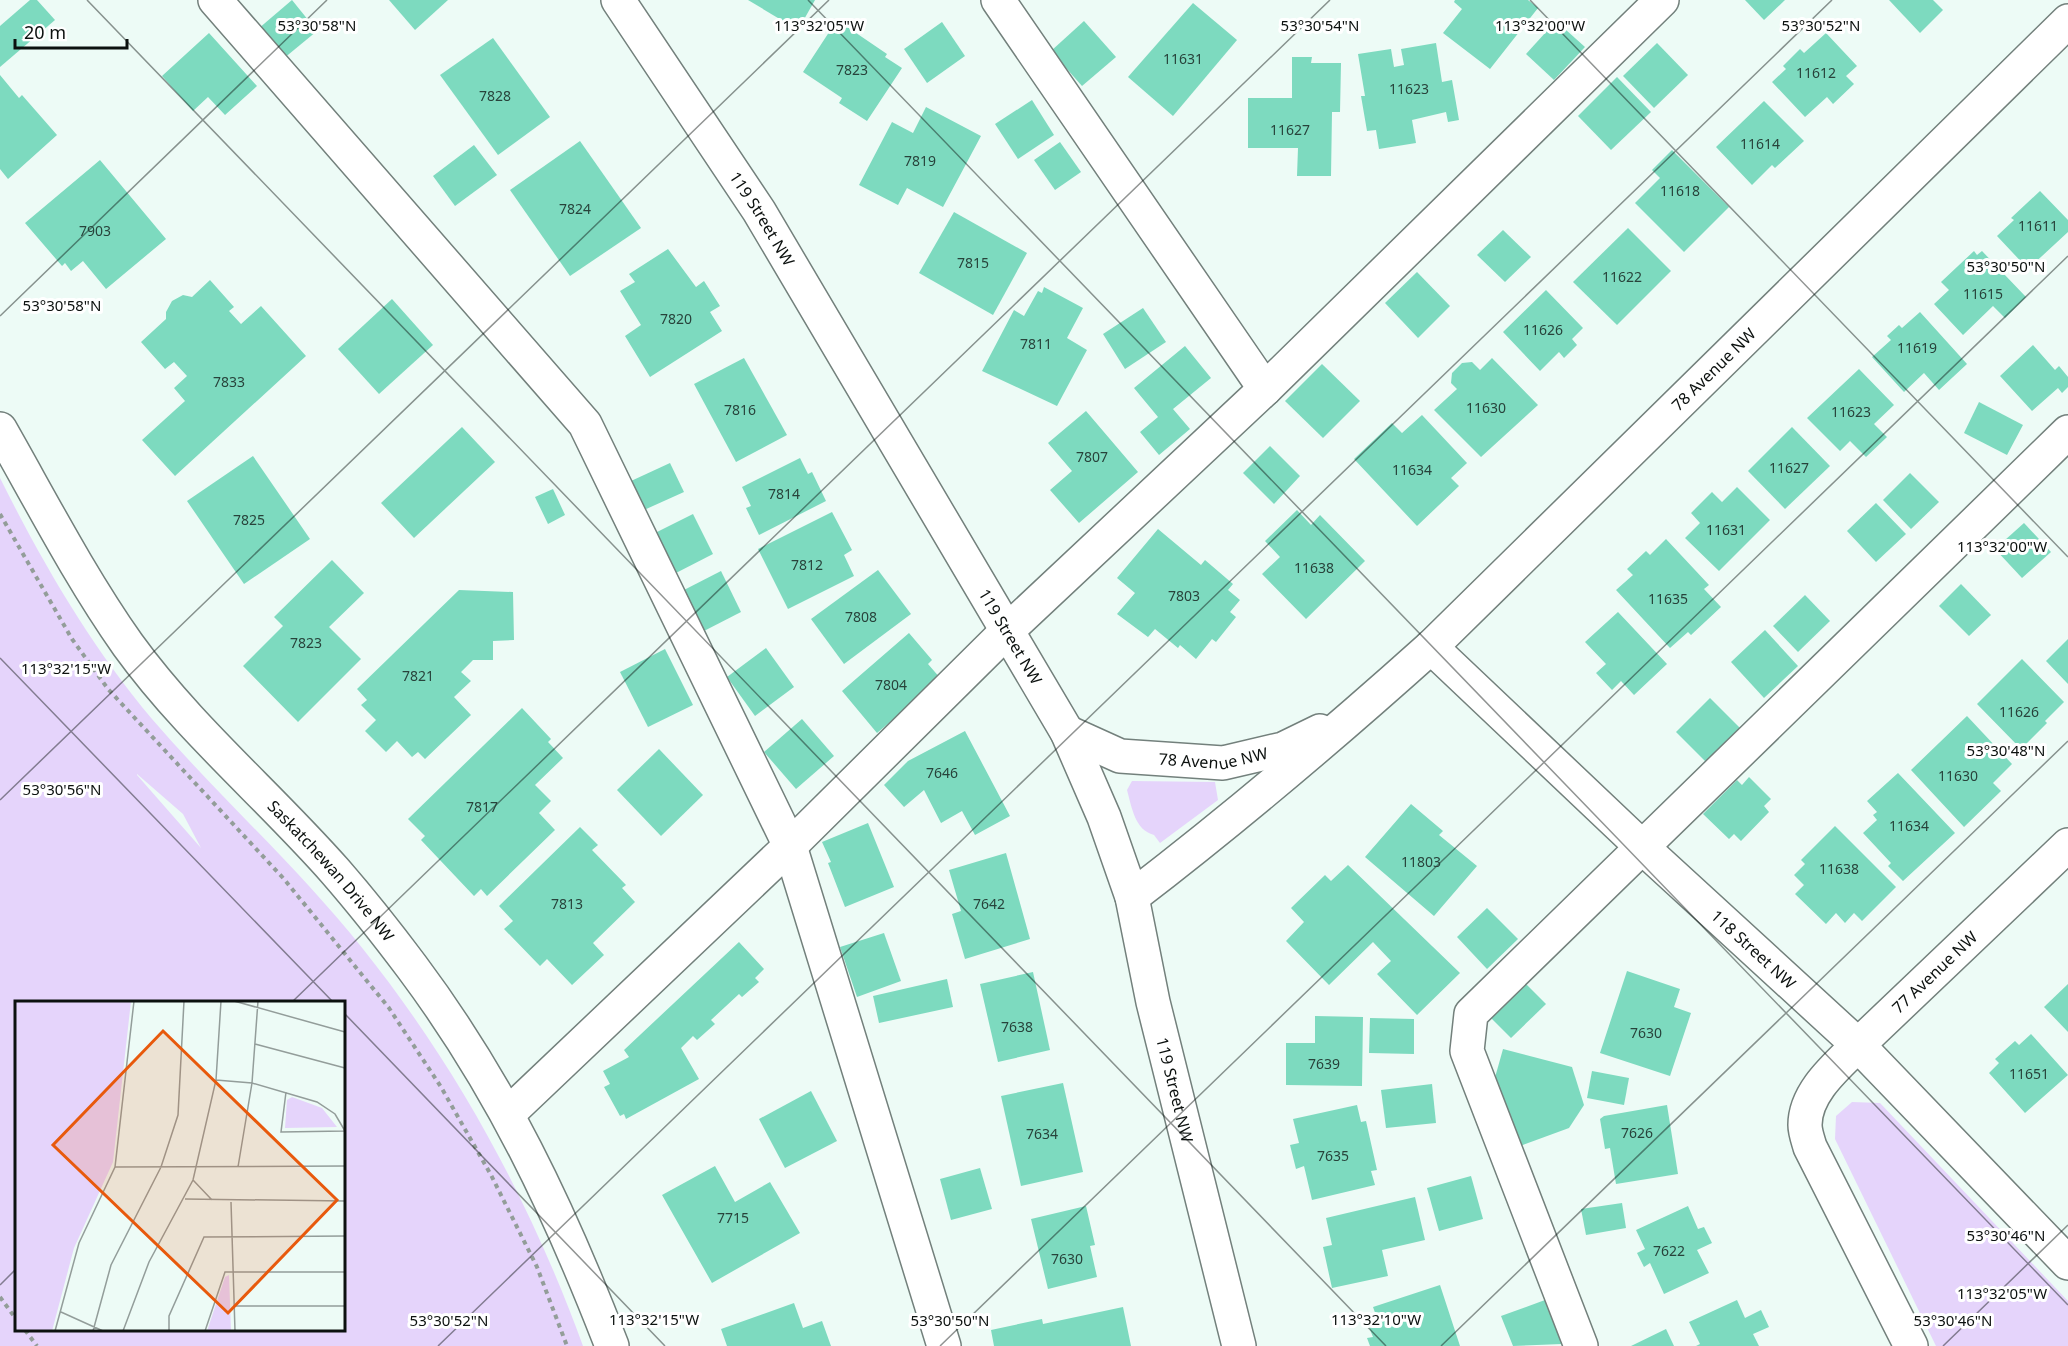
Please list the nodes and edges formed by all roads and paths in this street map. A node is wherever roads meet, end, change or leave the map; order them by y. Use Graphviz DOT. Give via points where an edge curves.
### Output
graph roads {
  1 [pos="215,0"];
  2 [pos="618,0"];
  3 [pos="998,0"];
  4 [pos="1662,0"];
  5 [pos="2068,21"];
  6 [pos="1265,389"];
  7 [pos="0,429"];
  8 [pos="2068,432"];
  9 [pos="0,514"];
  10 [pos="1008,630"];
  11 [pos="1431,647"];
  12 [pos="1357,714"];
  13 [pos="1067,732"];
  14 [pos="2068,845"];
  15 [pos="790,846"];
  16 [pos="1642,847"];
  17 [pos="1132,897"];
  18 [pos="1858,1045"];
  19 [pos="508,1113"];
  20 [pos="2067,1260"];
  21 [pos="0,1297"];
  22 [pos="15,1317"];
  23 [pos="27,1331"];
  24 [pos="38,1346"];
  25 [pos="567,1346"];
  26 [pos="612,1346"];
  27 [pos="944,1346"];
  28 [pos="1239,1346"];
  29 [pos="1581,1346"];
  30 [pos="1911,1346"];
  1 -- 15 [label="street" via="585,424"];
  2 -- 10 [label="street, 119 Street NW" via="759,211"];
  3 -- 6 [label="street"];
  4 -- 6 [label="street"];
  5 -- 11 [label="street, 78 Avenue NW"];
  6 -- 10 [label="street"];
  7 -- 19 [label="street, Saskatchewan Drive NW" via="80,570 129,646 187,716 336,872 413,969"];
  8 -- 16 [label="street"];
  9 -- 25 [label="path" via="72,639 108,689 284,879 389,1008 441,1087 491,1175 537,1267"];
  10 -- 13 [label="street, 119 Street NW"];
  10 -- 15 [label="street"];
  11 -- 12 [label="street, 78 Avenue NW"];
  11 -- 16 [label="street, 118 Street NW"];
  12 -- 13 [label="street, 78 Avenue NW" via="1283,748 1223,763 1120,756"];
  12 -- 17 [label="street, 78 Avenue NW" via="1220,830"];
  13 -- 17 [label="street, 119 Street NW" via="1104,817"];
  14 -- 18 [label="street, 77 Avenue NW"];
  15 -- 19 [label="street"];
  15 -- 27 [label="street"];
  16 -- 18 [label="street, 118 Street NW"];
  16 -- 29 [label="street" via="1471,1014 1467,1051"];
  17 -- 28 [label="street, 119 Street NW" via="1153,1002"];
  18 -- 20 [label="street, 118 Street NW"];
  18 -- 30 [label="street, 77 Avenue NW" via="1808,1104 1804,1126 1810,1148"];
  19 -- 26 [label="street, Saskatchewan Drive NW" via="576,1252"];
  21 -- 22 [label="path"];
  23 -- 24 [label="path"];
}
